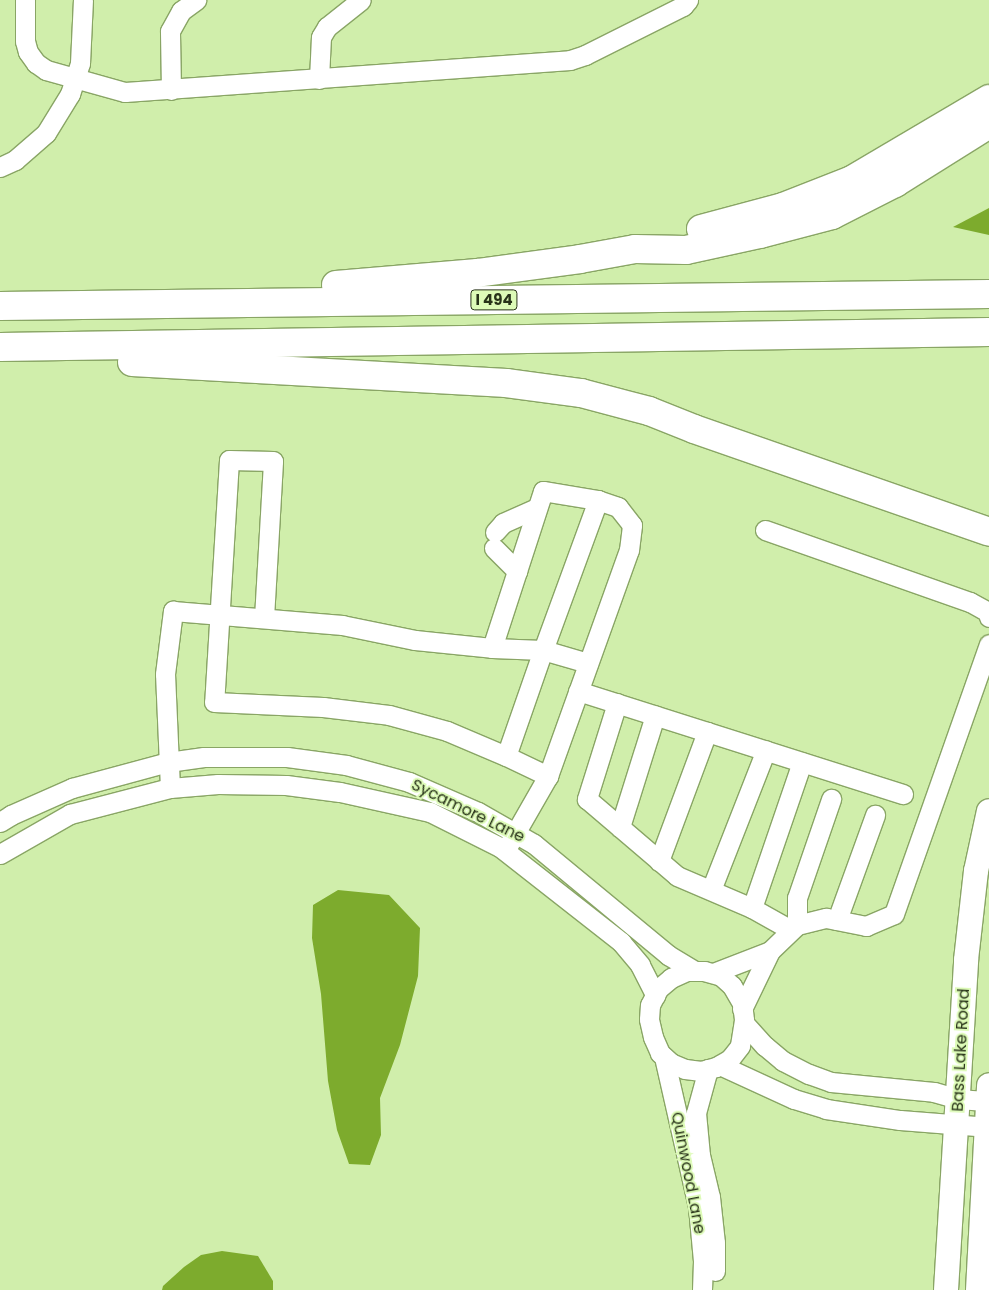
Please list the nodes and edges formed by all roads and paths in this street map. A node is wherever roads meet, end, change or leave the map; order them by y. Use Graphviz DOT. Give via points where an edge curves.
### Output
graph roads {
  1 [pos="25,0"];
  2 [pos="84,0"];
  3 [pos="196,0"];
  4 [pos="361,0"];
  5 [pos="688,0"];
  6 [pos="76,79"];
  7 [pos="319,79"];
  8 [pos="170,90"];
  9 [pos="989,99"];
  10 [pos="989,124"];
  11 [pos="0,167"];
  12 [pos="635,249"];
  13 [pos="989,294"];
  14 [pos="47,305"];
  15 [pos="0,306"];
  16 [pos="989,332"];
  17 [pos="0,347"];
  18 [pos="35,347"];
  19 [pos="598,500"];
  20 [pos="537,508"];
  21 [pos="765,530"];
  22 [pos="989,532"];
  23 [pos="517,571"];
  24 [pos="220,614"];
  25 [pos="989,616"];
  26 [pos="264,618"];
  27 [pos="989,644"];
  28 [pos="492,648"];
  29 [pos="543,650"];
  30 [pos="588,663"];
  31 [pos="578,691"];
  32 [pos="617,703"];
  33 [pos="655,715"];
  34 [pos="707,732"];
  35 [pos="766,750"];
  36 [pos="506,756"];
  37 [pos="168,762"];
  38 [pos="802,762"];
  39 [pos="548,776"];
  40 [pos="170,788"];
  41 [pos="902,794"];
  42 [pos="831,799"];
  43 [pos="989,811"];
  44 [pos="875,815"];
  45 [pos="0,822"];
  46 [pos="620,827"];
  47 [pos="516,834"];
  48 [pos="505,850"];
  49 [pos="0,854"];
  50 [pos="659,861"];
  51 [pos="711,890"];
  52 [pos="752,908"];
  53 [pos="837,920"];
  54 [pos="794,928"];
  55 [pos="770,951"];
  56 [pos="704,972"];
  57 [pos="655,995"];
  58 [pos="743,1016"];
  59 [pos="664,1057"];
  60 [pos="714,1067"];
  61 [pos="989,1096"];
  62 [pos="958,1099"];
  63 [pos="957,1123"];
  64 [pos="988,1127"];
  65 [pos="709,1268"];
  66 [pos="702,1290"];
  67 [pos="714,1290"];
  68 [pos="946,1290"];
  69 [pos="978,1290"];
  1 -- 6 [label="street" via="28,52 46,70"];
  2 -- 6 [label="street" via="83,35"];
  3 -- 8 [label="street" via="181,11 170,31"];
  4 -- 7 [label="street" via="326,27 320,37"];
  5 -- 7 [label="street" via="585,56 570,60"];
  6 -- 8 [label="street" via="125,92"];
  6 -- 11 [label="street" via="46,133 14,160"];
  7 -- 8 [label="street"];
  9 -- 12 [label="highway" via="852,180 783,207"];
  10 -- 12 [label="highway" via="895,183 832,214 686,250"];
  12 -- 14 [label="highway" via="477,273"];
  13 -- 14 [label="highway, I 494"];
  14 -- 15 [label="highway, I 494"];
  16 -- 18 [label="highway"];
  17 -- 18 [label="highway"];
  18 -- 22 [label="highway" via="109,361 497,382 581,393 649,411"];
  19 -- 20 [label="street" via="543,491"];
  19 -- 29 [label="street"];
  19 -- 30 [label="street" via="618,507 632,525 629,550"];
  20 -- 23 [label="street"];
  20 -- 23 [label="street" via="503,523 495,540"];
  21 -- 25 [label="street" via="970,602 988,612"];
  23 -- 28 [label="street"];
  24 -- 26 [label="street"];
  24 -- 26 [label="street" via="229,460 273,461"];
  24 -- 36 [label="street" via="214,702 323,707 390,715 447,731"];
  24 -- 37 [label="street" via="173,610 165,674"];
  26 -- 28 [label="street" via="342,625 415,640"];
  27 -- 53 [label="street" via="894,914 866,926"];
  28 -- 29 [label="street"];
  29 -- 30 [label="street"];
  29 -- 36 [label="street"];
  30 -- 31 [label="street"];
  31 -- 32 [label="street"];
  31 -- 39 [label="street"];
  32 -- 33 [label="street"];
  32 -- 46 [label="street" via="587,799"];
  33 -- 34 [label="street"];
  33 -- 46 [label="street"];
  34 -- 35 [label="street"];
  34 -- 50 [label="street"];
  35 -- 38 [label="street"];
  35 -- 51 [label="street"];
  36 -- 39 [label="street"];
  37 -- 40 [label="street"];
  37 -- 45 [label="street, Sycamore Lane" via="72,788"];
  37 -- 47 [label="street, Sycamore Lane" via="204,756 287,757 346,765 409,782 478,812"];
  38 -- 41 [label="street"];
  38 -- 52 [label="street"];
  39 -- 47 [label="street"];
  40 -- 48 [label="street, Sycamore Lane" via="218,784 286,785 340,792 430,812"];
  40 -- 49 [label="street, Sycamore Lane" via="70,814"];
  42 -- 54 [label="street" via="797,898"];
  43 -- 62 [label="main road, Bass Lake Road" via="976,871 966,960"];
  44 -- 53 [label="street"];
  46 -- 50 [label="street"];
  47 -- 48 [label="street"];
  47 -- 56 [label="street, Sycamore Lane" via="534,844 668,954"];
  48 -- 57 [label="street, Sycamore Lane" via="621,942 640,965"];
  50 -- 51 [label="street" via="677,876"];
  51 -- 52 [label="street"];
  52 -- 54 [label="street"];
  53 -- 54 [label="street" via="826,918"];
  54 -- 55 [label="street"];
  55 -- 56 [label="street"];
  55 -- 58 [label="street"];
  56 -- 57 [label="street" via="671,978"];
  56 -- 58 [label="street" via="721,976 732,986 742,1003"];
  57 -- 59 [label="street" via="649,1019 653,1037"];
  58 -- 60 [label="street" via="740,1046 730,1059"];
  58 -- 62 [label="street" via="764,1046 783,1061 809,1074 831,1082 934,1092"];
  59 -- 60 [label="street" via="685,1069"];
  59 -- 65 [label="street, Quinwood Lane"];
  60 -- 63 [label="street" via="826,1109 900,1120"];
  60 -- 65 [label="street, Quinwood Lane" via="696,1113 715,1243"];
  61 -- 62 [label="street"];
  61 -- 64 [label="main road, Bass Lake Road"];
  62 -- 63 [label="main road, Bass Lake Road"];
  63 -- 64 [label="street"];
  63 -- 68 [label="main road, Bass Lake Road"];
  64 -- 69 [label="main road, Bass Lake Road"];
  65 -- 66 [label="street, Quinwood Lane"];
  65 -- 67 [label="street, Quinwood Lane"];
}
